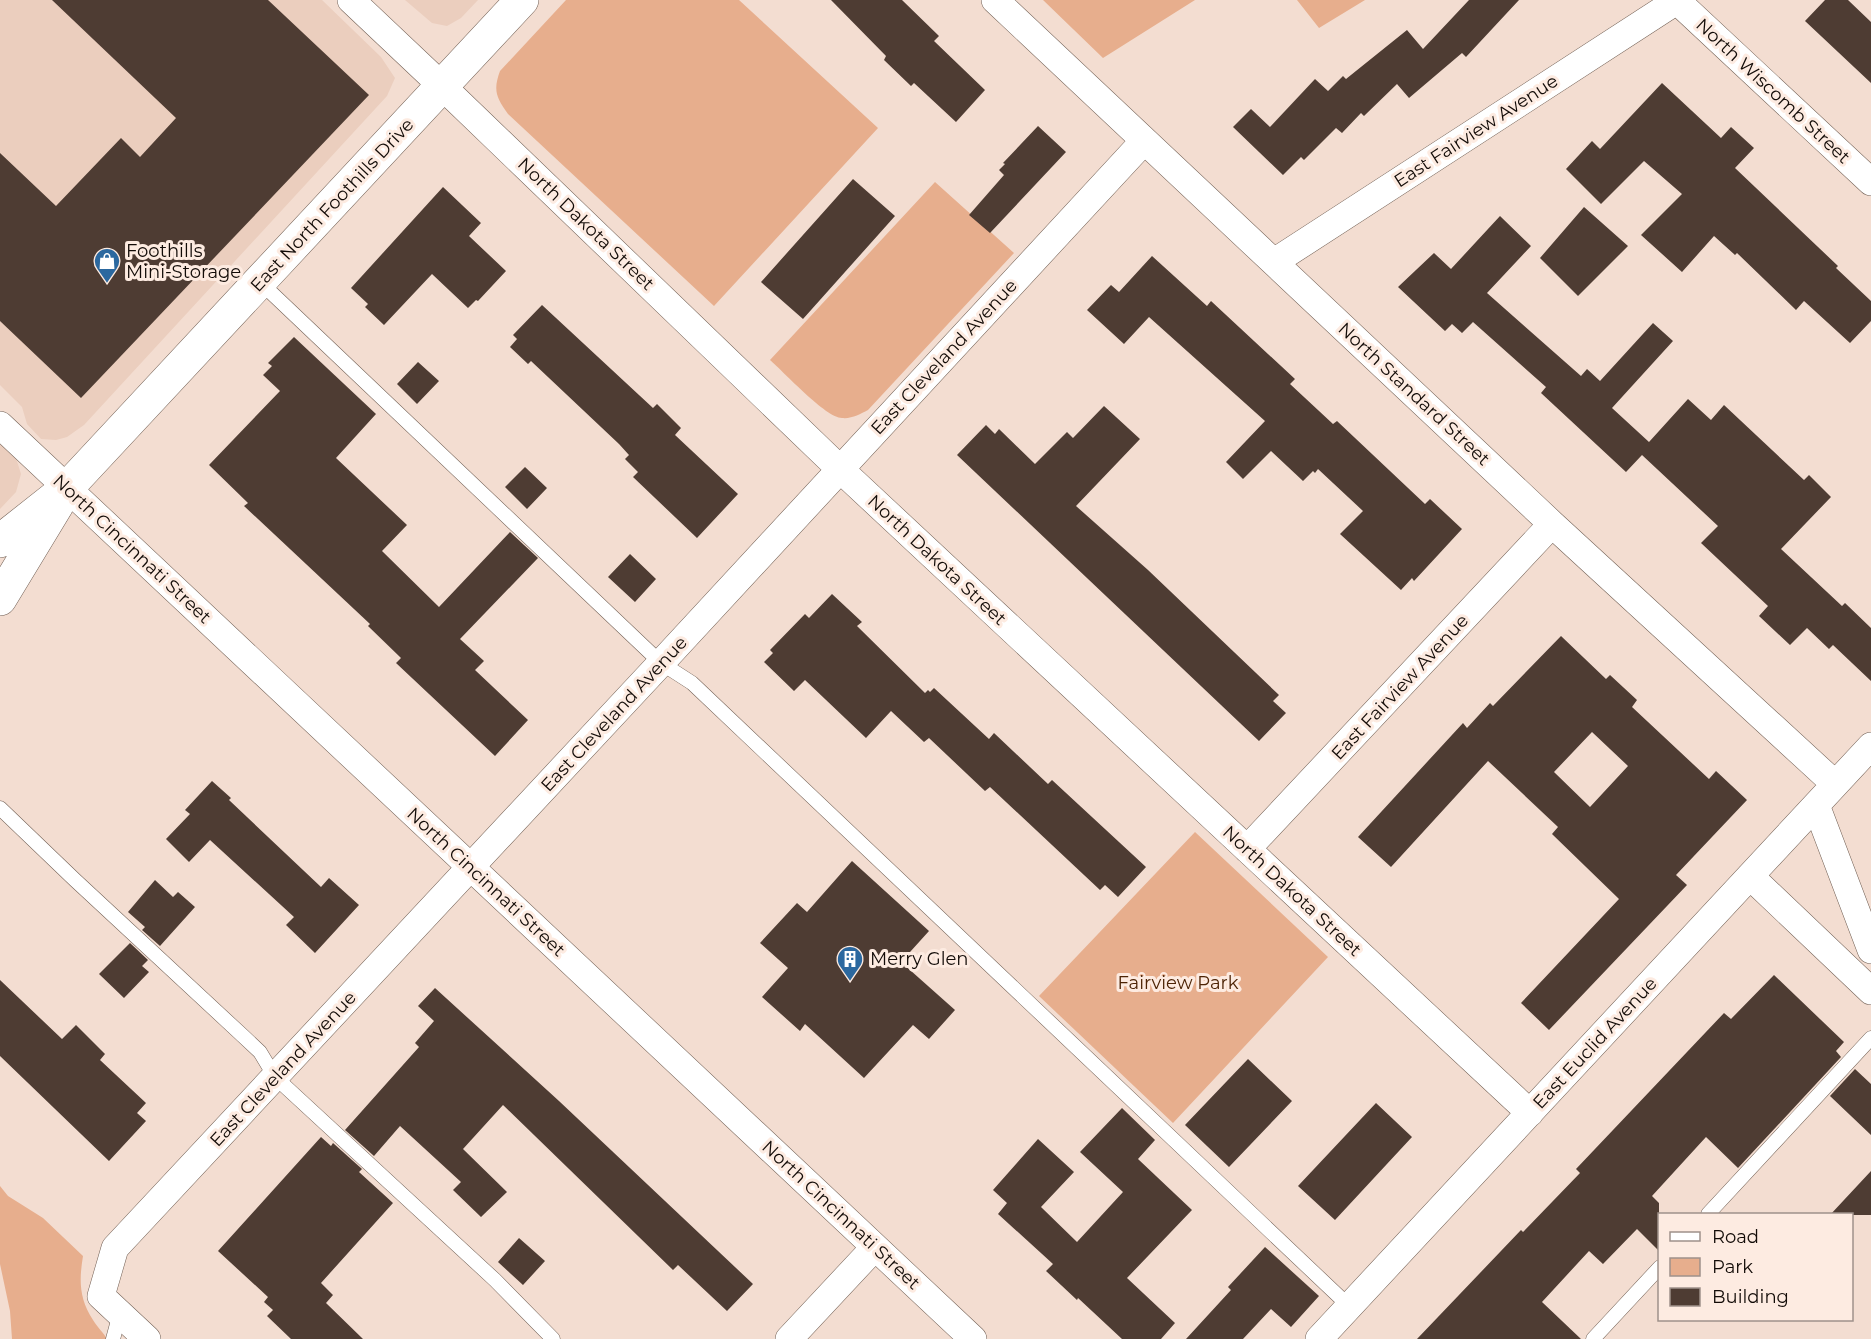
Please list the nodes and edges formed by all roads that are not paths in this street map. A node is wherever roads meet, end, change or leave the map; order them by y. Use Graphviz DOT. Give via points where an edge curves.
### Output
graph roads {
  1 [pos="351,0"];
  2 [pos="522,0"];
  3 [pos="995,0"];
  4 [pos="1677,0"];
  5 [pos="442,86"];
  6 [pos="1144,141"];
  7 [pos="1871,182"];
  8 [pos="1274,262"];
  9 [pos="260,282"];
  10 [pos="0,425"];
  11 [pos="841,470"];
  12 [pos="67,488"];
  13 [pos="1552,524"];
  14 [pos="0,541"];
  15 [pos="0,599"];
  16 [pos="662,663"];
  17 [pos="1871,746"];
  18 [pos="1835,784"];
  19 [pos="1816,805"];
  20 [pos="0,808"];
  21 [pos="1247,849"];
  22 [pos="471,867"];
  23 [pos="1750,876"];
  24 [pos="1871,950"];
  25 [pos="1871,991"];
  26 [pos="1871,1038"];
  27 [pos="275,1077"];
  28 [pos="1530,1113"];
  29 [pos="1710,1213"];
  30 [pos="875,1247"];
  31 [pos="1658,1268"];
  32 [pos="111,1304"];
  33 [pos="1349,1306"];
  34 [pos="113,1339"];
  35 [pos="147,1339"];
  36 [pos="554,1339"];
  37 [pos="789,1339"];
  38 [pos="973,1339"];
  39 [pos="1319,1339"];
  40 [pos="1593,1339"];
  1 -- 5 [label="street, North Dakota Street"];
  2 -- 5 [label="main road, East North Foothills Drive"];
  3 -- 6 [label="street, North Standard Street"];
  4 -- 7 [label="street, North Wiscomb Street"];
  4 -- 8 [label="street, East Fairview Avenue"];
  5 -- 9 [label="main road, East North Foothills Drive"];
  5 -- 11 [label="street, North Dakota Street"];
  6 -- 8 [label="street, North Standard Street"];
  6 -- 11 [label="street, East Cleveland Avenue"];
  8 -- 13 [label="street, North Standard Street"];
  9 -- 12 [label="main road, East North Foothills Drive"];
  9 -- 16 [label="lane"];
  10 -- 12 [label="street, North Cincinnati Street"];
  11 -- 16 [label="street, East Cleveland Avenue"];
  11 -- 21 [label="street, North Dakota Street"];
  12 -- 14 [label="main road, East North Foothills Drive"];
  12 -- 15 [label="main road, East North Foothills Drive"];
  12 -- 22 [label="street, North Cincinnati Street"];
  13 -- 18 [label="street, North Standard Street"];
  13 -- 21 [label="street, East Fairview Avenue"];
  16 -- 22 [label="street, East Cleveland Avenue"];
  16 -- 33 [label="lane" via="692,682"];
  17 -- 18 [label="street, East Euclid Avenue"];
  18 -- 19 [label="street, East Euclid Avenue"];
  19 -- 23 [label="street, East Euclid Avenue"];
  19 -- 24 [label="street"];
  20 -- 27 [label="lane" via="260,1052"];
  21 -- 28 [label="street, North Dakota Street"];
  22 -- 27 [label="street, East Cleveland Avenue"];
  22 -- 30 [label="street, North Cincinnati Street"];
  23 -- 25 [label="street"];
  23 -- 28 [label="street, East Euclid Avenue"];
  26 -- 29 [label="lane"];
  27 -- 32 [label="street, East Cleveland Avenue" via="115,1248"];
  27 -- 36 [label="lane"];
  28 -- 33 [label="street, East Euclid Avenue"];
  30 -- 37 [label="street"];
  30 -- 38 [label="street, North Cincinnati Street"];
  31 -- 40 [label="lane"];
  32 -- 34 [label="lane"];
  32 -- 35 [label="street"];
  33 -- 39 [label="street, East Euclid Avenue"];
}
